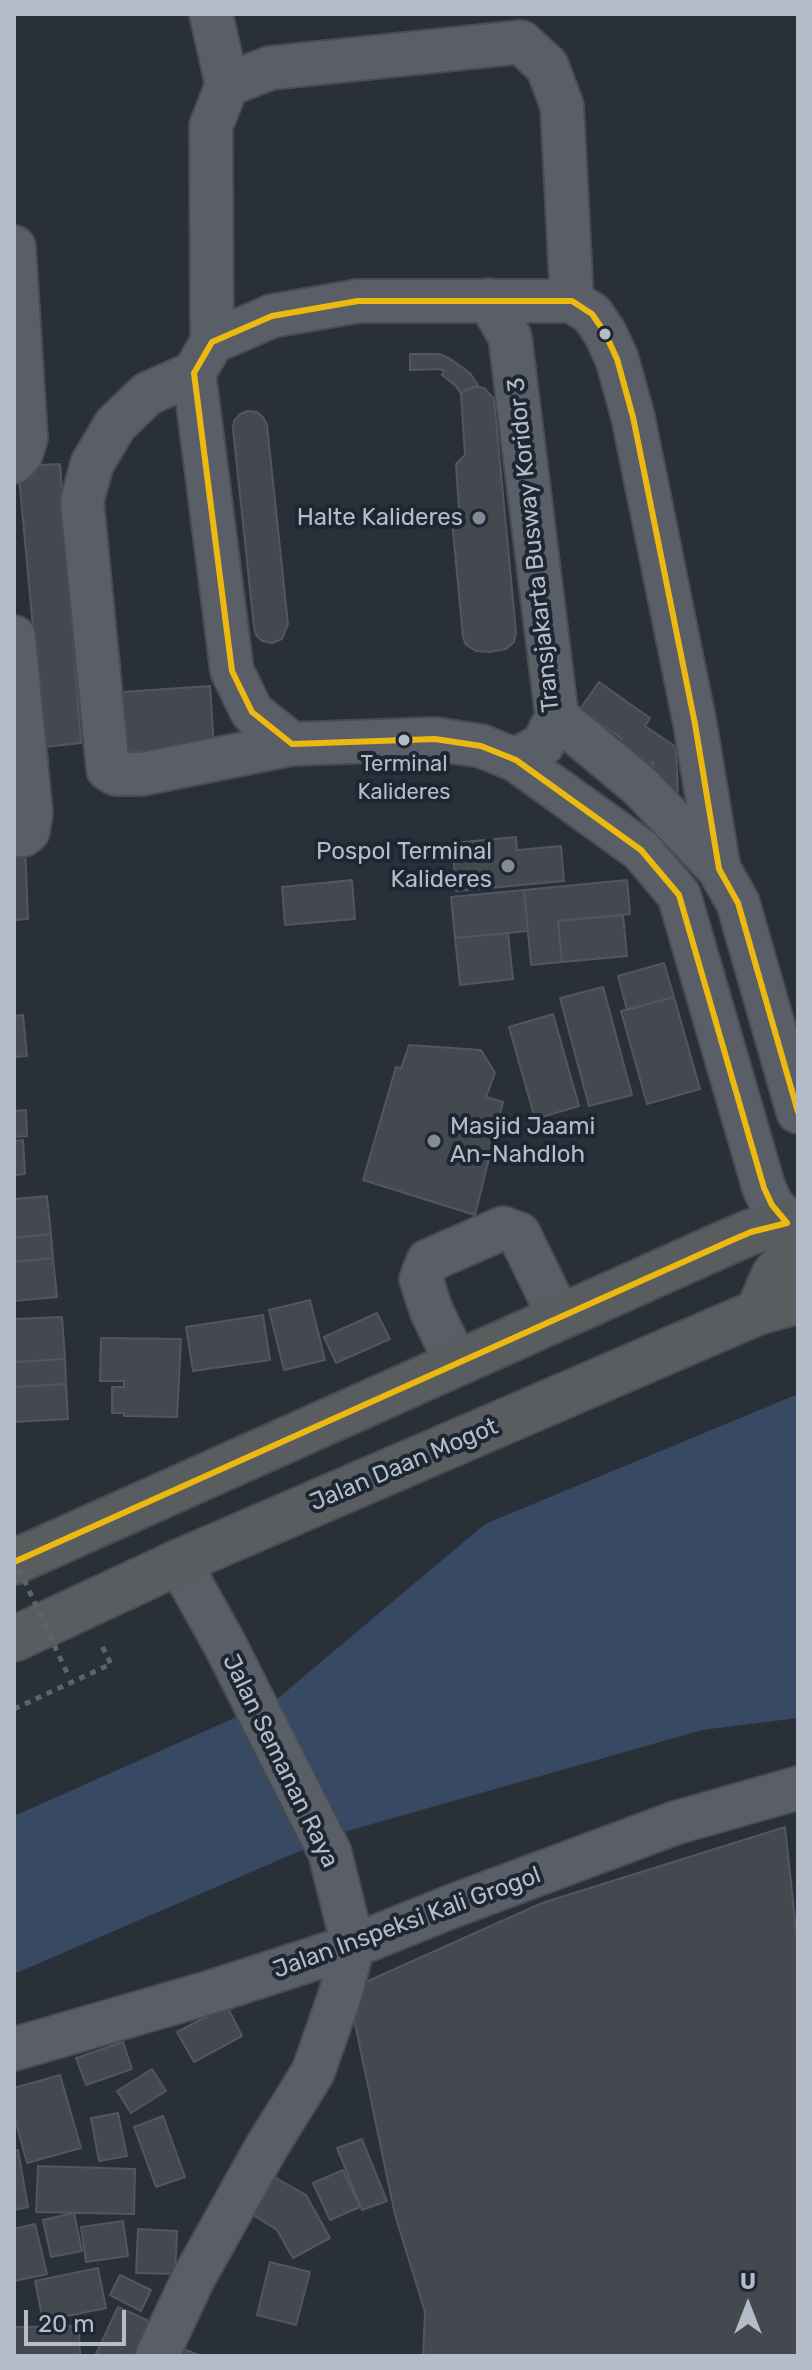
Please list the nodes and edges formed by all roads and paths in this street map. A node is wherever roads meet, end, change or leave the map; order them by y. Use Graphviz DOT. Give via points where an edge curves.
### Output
graph roads {
  1 [pos="211,14"];
  2 [pos="518,28"];
  3 [pos="227,85"];
  4 [pos="14,247"];
  5 [pos="489,300"];
  6 [pos="572,301"];
  7 [pos="203,357"];
  8 [pos="14,462"];
  9 [pos="14,637"];
  10 [pos="557,717"];
  11 [pos="292,744"];
  12 [pos="516,760"];
  13 [pos="14,836"];
  14 [pos="719,869"];
  15 [pos="798,1112"];
  16 [pos="796,1231"];
  17 [pos="778,1306"];
  18 [pos="560,1318"];
  19 [pos="457,1364"];
  20 [pos="14,1560"];
  21 [pos="179,1562"];
  22 [pos="14,1639"];
  23 [pos="111,1664"];
  24 [pos="70,1680"];
  25 [pos="14,1709"];
  26 [pos="798,1788"];
  27 [pos="798,1797"];
  28 [pos="353,1946"];
  29 [pos="14,2049"];
  30 [pos="157,2356"];
  1 -- 3 [label="street"];
  2 -- 3 [label="street" via="270,68"];
  2 -- 6 [label="street" via="547,66 562,106"];
  3 -- 7 [label="street" via="211,126"];
  4 -- 8 [label="street" via="26,438"];
  5 -- 6 [label="street"];
  5 -- 7 [label="street" via="358,301 272,316"];
  5 -- 10 [label="street, Transjakarta Busway Koridor 3" via="510,337"];
  6 -- 14 [label="street" via="592,314 605,333 633,417"];
  7 -- 11 [label="street" via="232,671 252,712"];
  7 -- 11 [label="street" via="147,394 115,425 92,464 82,501 108,769 142,774"];
  9 -- 13 [label="street" via="31,814 28,831"];
  10 -- 12 [label="street, Transjakarta Busway Koridor 3" via="543,744"];
  10 -- 14 [label="street" via="640,786"];
  11 -- 12 [label="street" via="435,739 481,746"];
  12 -- 16 [label="street" via="641,850 679,895 764,1188"];
  14 -- 15 [label="street" via="738,903"];
  16 -- 17 [label="highway" via="774,1275"];
  16 -- 18 [label="highway" via="741,1237"];
  17 -- 21 [label="highway, Jalan Daan Mogot"];
  18 -- 19 [label="highway"];
  18 -- 19 [label="street" via="519,1234 503,1228 428,1261 421,1279"];
  19 -- 20 [label="highway"];
  20 -- 24 [label="path, bridge"];
  21 -- 22 [label="highway, Jalan Daan Mogot"];
  21 -- 28 [label="street, Jalan Semanan Raya" via="330,1853"];
  23 -- 24 [label="path"];
  24 -- 25 [label="path"];
  26 -- 27 [label="street"];
  26 -- 28 [label="street, Jalan Inspeksi Kali Grogol" via="675,1823"];
  28 -- 29 [label="street, Jalan Inspeksi Kali Grogol"];
  28 -- 30 [label="street, Jalan Semanan Raya" via="313,2072 193,2279"];
}
